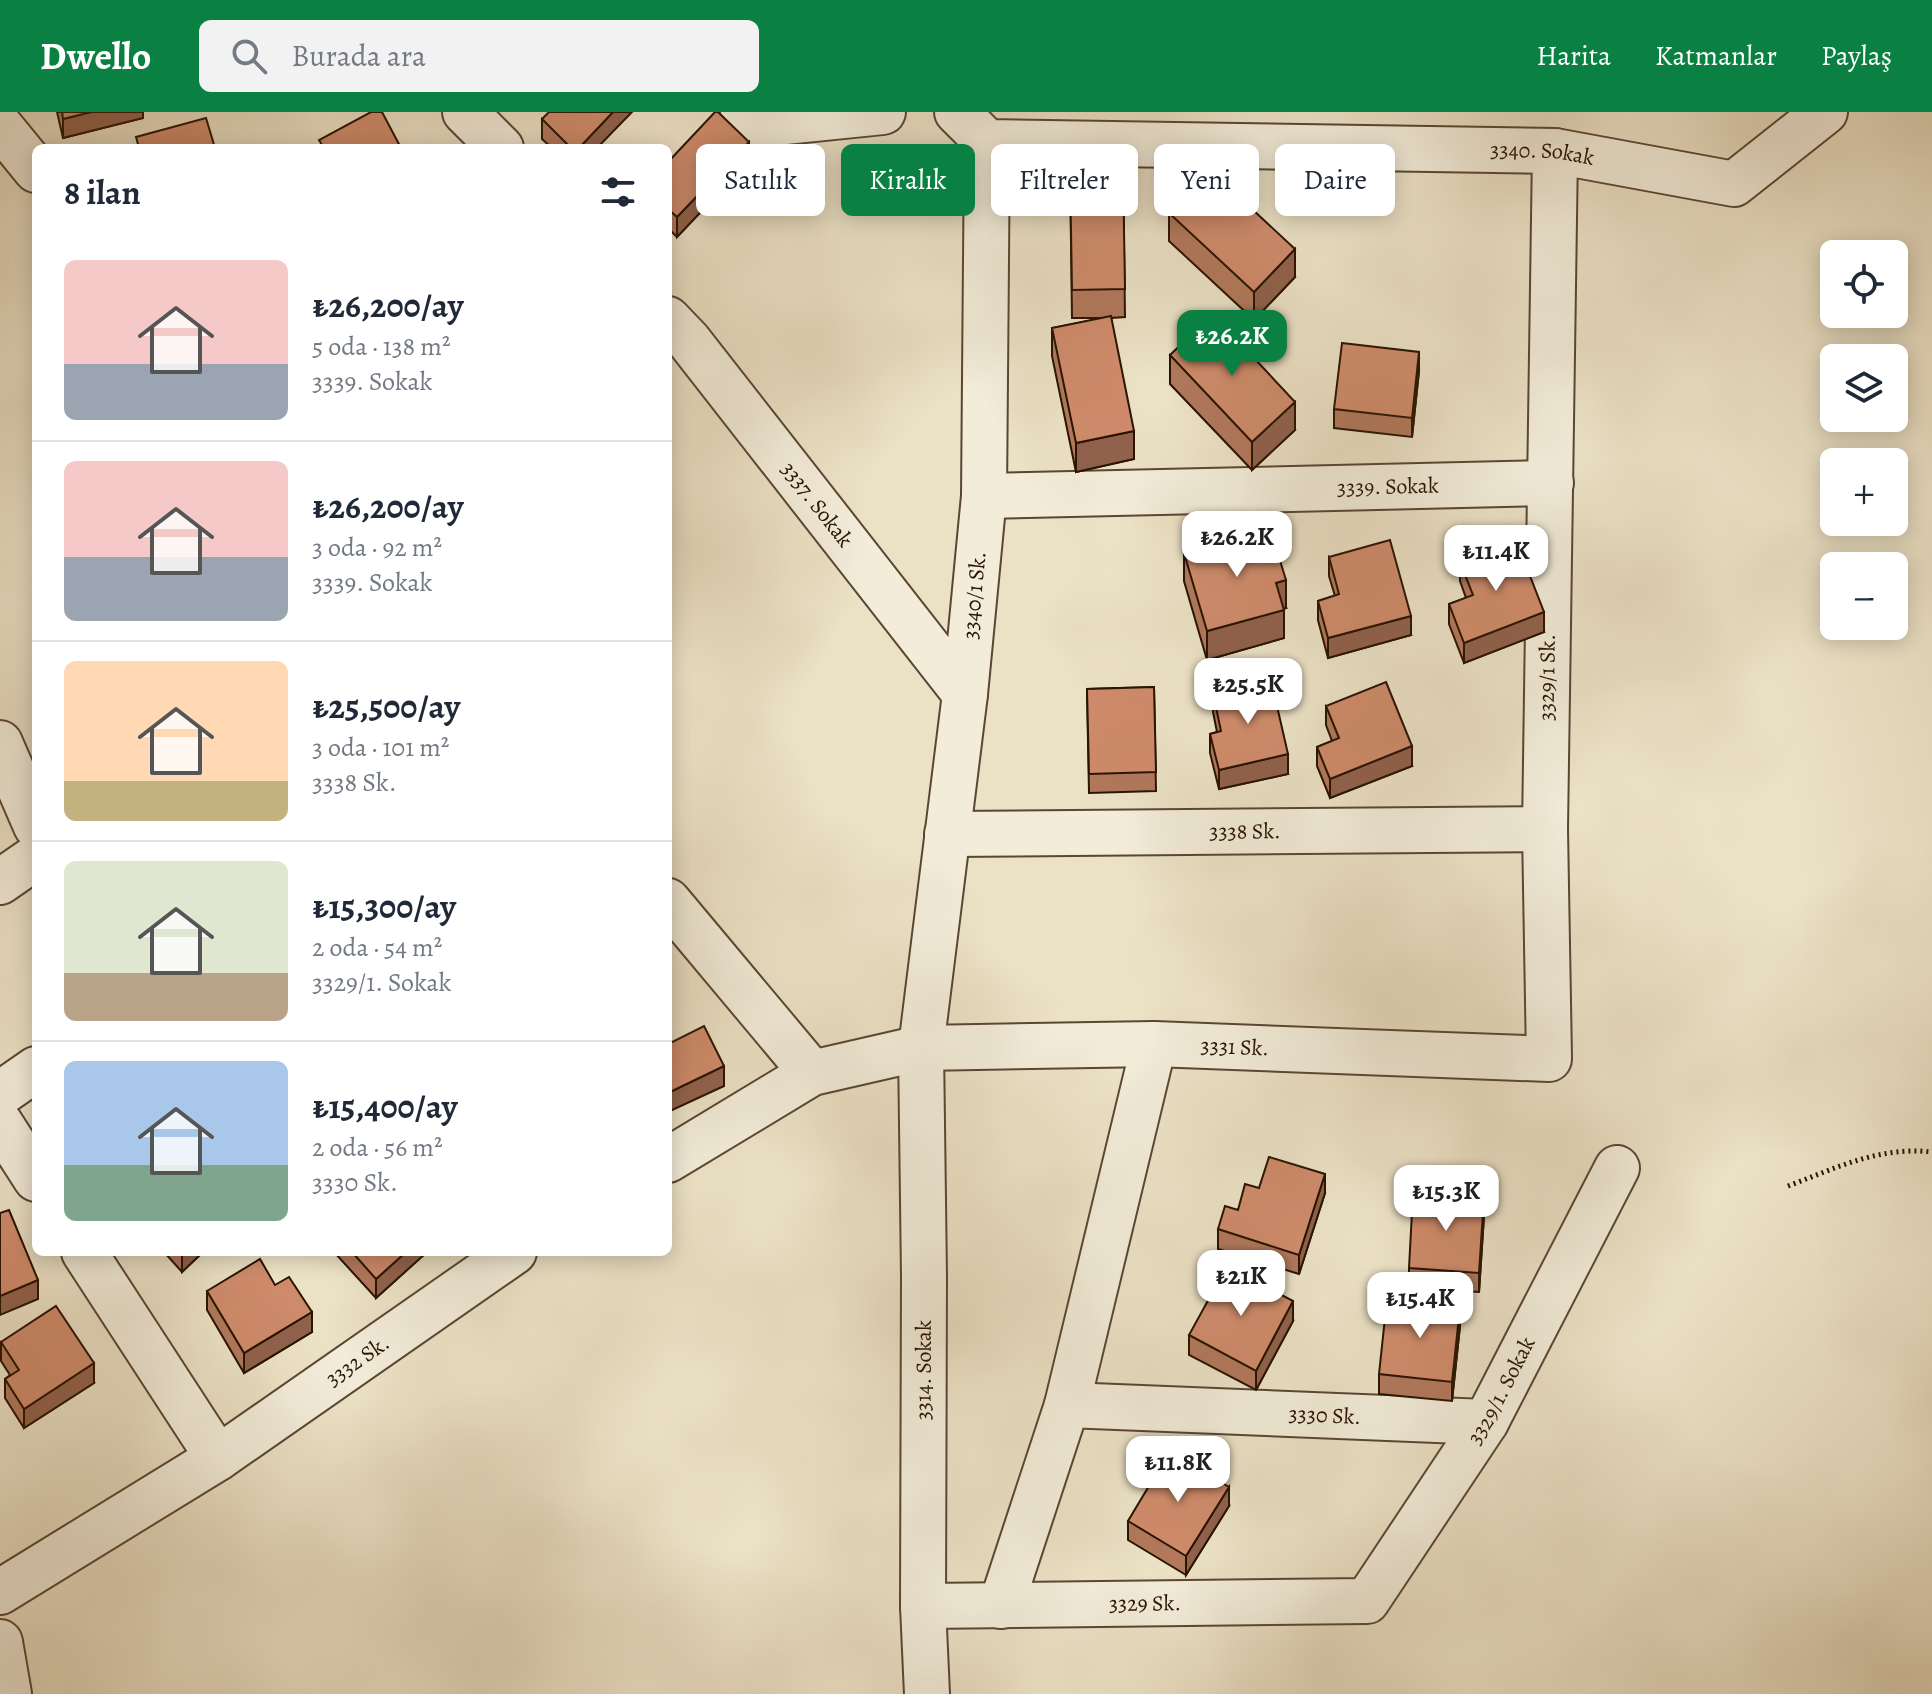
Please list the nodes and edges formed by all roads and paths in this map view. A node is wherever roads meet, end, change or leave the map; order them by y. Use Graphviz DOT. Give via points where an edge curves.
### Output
graph roads {
  1 [pos="465,112"];
  2 [pos="743,112"];
  3 [pos="883,112"];
  4 [pos="957,112"];
  5 [pos="1825,112"];
  6 [pos="0,126"];
  7 [pos="987,142"];
  8 [pos="497,144"];
  9 [pos="1555,151"];
  10 [pos="32,165"];
  11 [pos="675,340"];
  12 [pos="1551,483"];
  13 [pos="984,496"];
  14 [pos="965,694"];
  15 [pos="0,743"];
  16 [pos="32,817"];
  17 [pos="1545,829"];
  18 [pos="947,834"];
  19 [pos="32,860"];
  20 [pos="0,882"];
  21 [pos="672,906"];
  22 [pos="1154,1044"];
  23 [pos="921,1048"];
  24 [pos="1549,1059"];
  25 [pos="32,1072"];
  26 [pos="812,1073"];
  27 [pos="0,1094"];
  28 [pos="0,1123"];
  29 [pos="1932,1152"];
  30 [pos="672,1158"];
  31 [pos="1617,1168"];
  32 [pos="32,1173"];
  33 [pos="1788,1186"];
  34 [pos="87,1256"];
  35 [pos="500,1256"];
  36 [pos="1067,1405"];
  37 [pos="1486,1422"];
  38 [pos="218,1458"];
  39 [pos="0,1592"];
  40 [pos="1367,1601"];
  41 [pos="923,1606"];
  42 [pos="1001,1606"];
  43 [pos="0,1642"];
  44 [pos="9,1694"];
  45 [pos="927,1694"];
  1 -- 8 [label="street"];
  2 -- 3 [label="street" via="757,125"];
  4 -- 7 [label="street"];
  5 -- 9 [label="street, 3340. Sokak" via="1734,184"];
  6 -- 10 [label="street"];
  7 -- 9 [label="street, 3340. Sokak"];
  7 -- 13 [label="street, 3340/1 Sk."];
  9 -- 12 [label="street, 3329/1 Sk."];
  11 -- 14 [label="street, 3337. Sokak"];
  12 -- 13 [label="street, 3339. Sokak"];
  12 -- 17 [label="street, 3329/1 Sk."];
  13 -- 14 [label="street, 3340/1 Sk."];
  14 -- 18 [label="street, 3340/1 Sk."];
  15 -- 16 [label="street"];
  17 -- 18 [label="street, 3338 Sk."];
  17 -- 24 [label="street, 3329/1 Sk."];
  18 -- 23 [label="street, 3340/1 Sk."];
  19 -- 20 [label="street"];
  21 -- 26 [label="street"];
  22 -- 23 [label="street, 3331 Sk."];
  22 -- 24 [label="street, 3331 Sk."];
  22 -- 36 [label="street"];
  23 -- 26 [label="street, 3331 Sk."];
  23 -- 41 [label="street, 3314. Sokak"];
  25 -- 27 [label="street"];
  26 -- 30 [label="street, 3331 Sk."];
  28 -- 32 [label="street"];
  29 -- 33 [label="path" via="1889,1151"];
  31 -- 37 [label="street, 3329/1. Sokak"];
  34 -- 38 [label="street"];
  35 -- 38 [label="street, 3332 Sk."];
  36 -- 37 [label="street, 3330 Sk."];
  36 -- 42 [label="street"];
  37 -- 40 [label="street, 3329/1. Sokak"];
  38 -- 39 [label="street, 3332 Sk."];
  40 -- 42 [label="street, 3329 Sk."];
  41 -- 42 [label="street, 3329 Sk."];
  41 -- 45 [label="street, 3314. Sokak"];
  43 -- 44 [label="street"];
}
